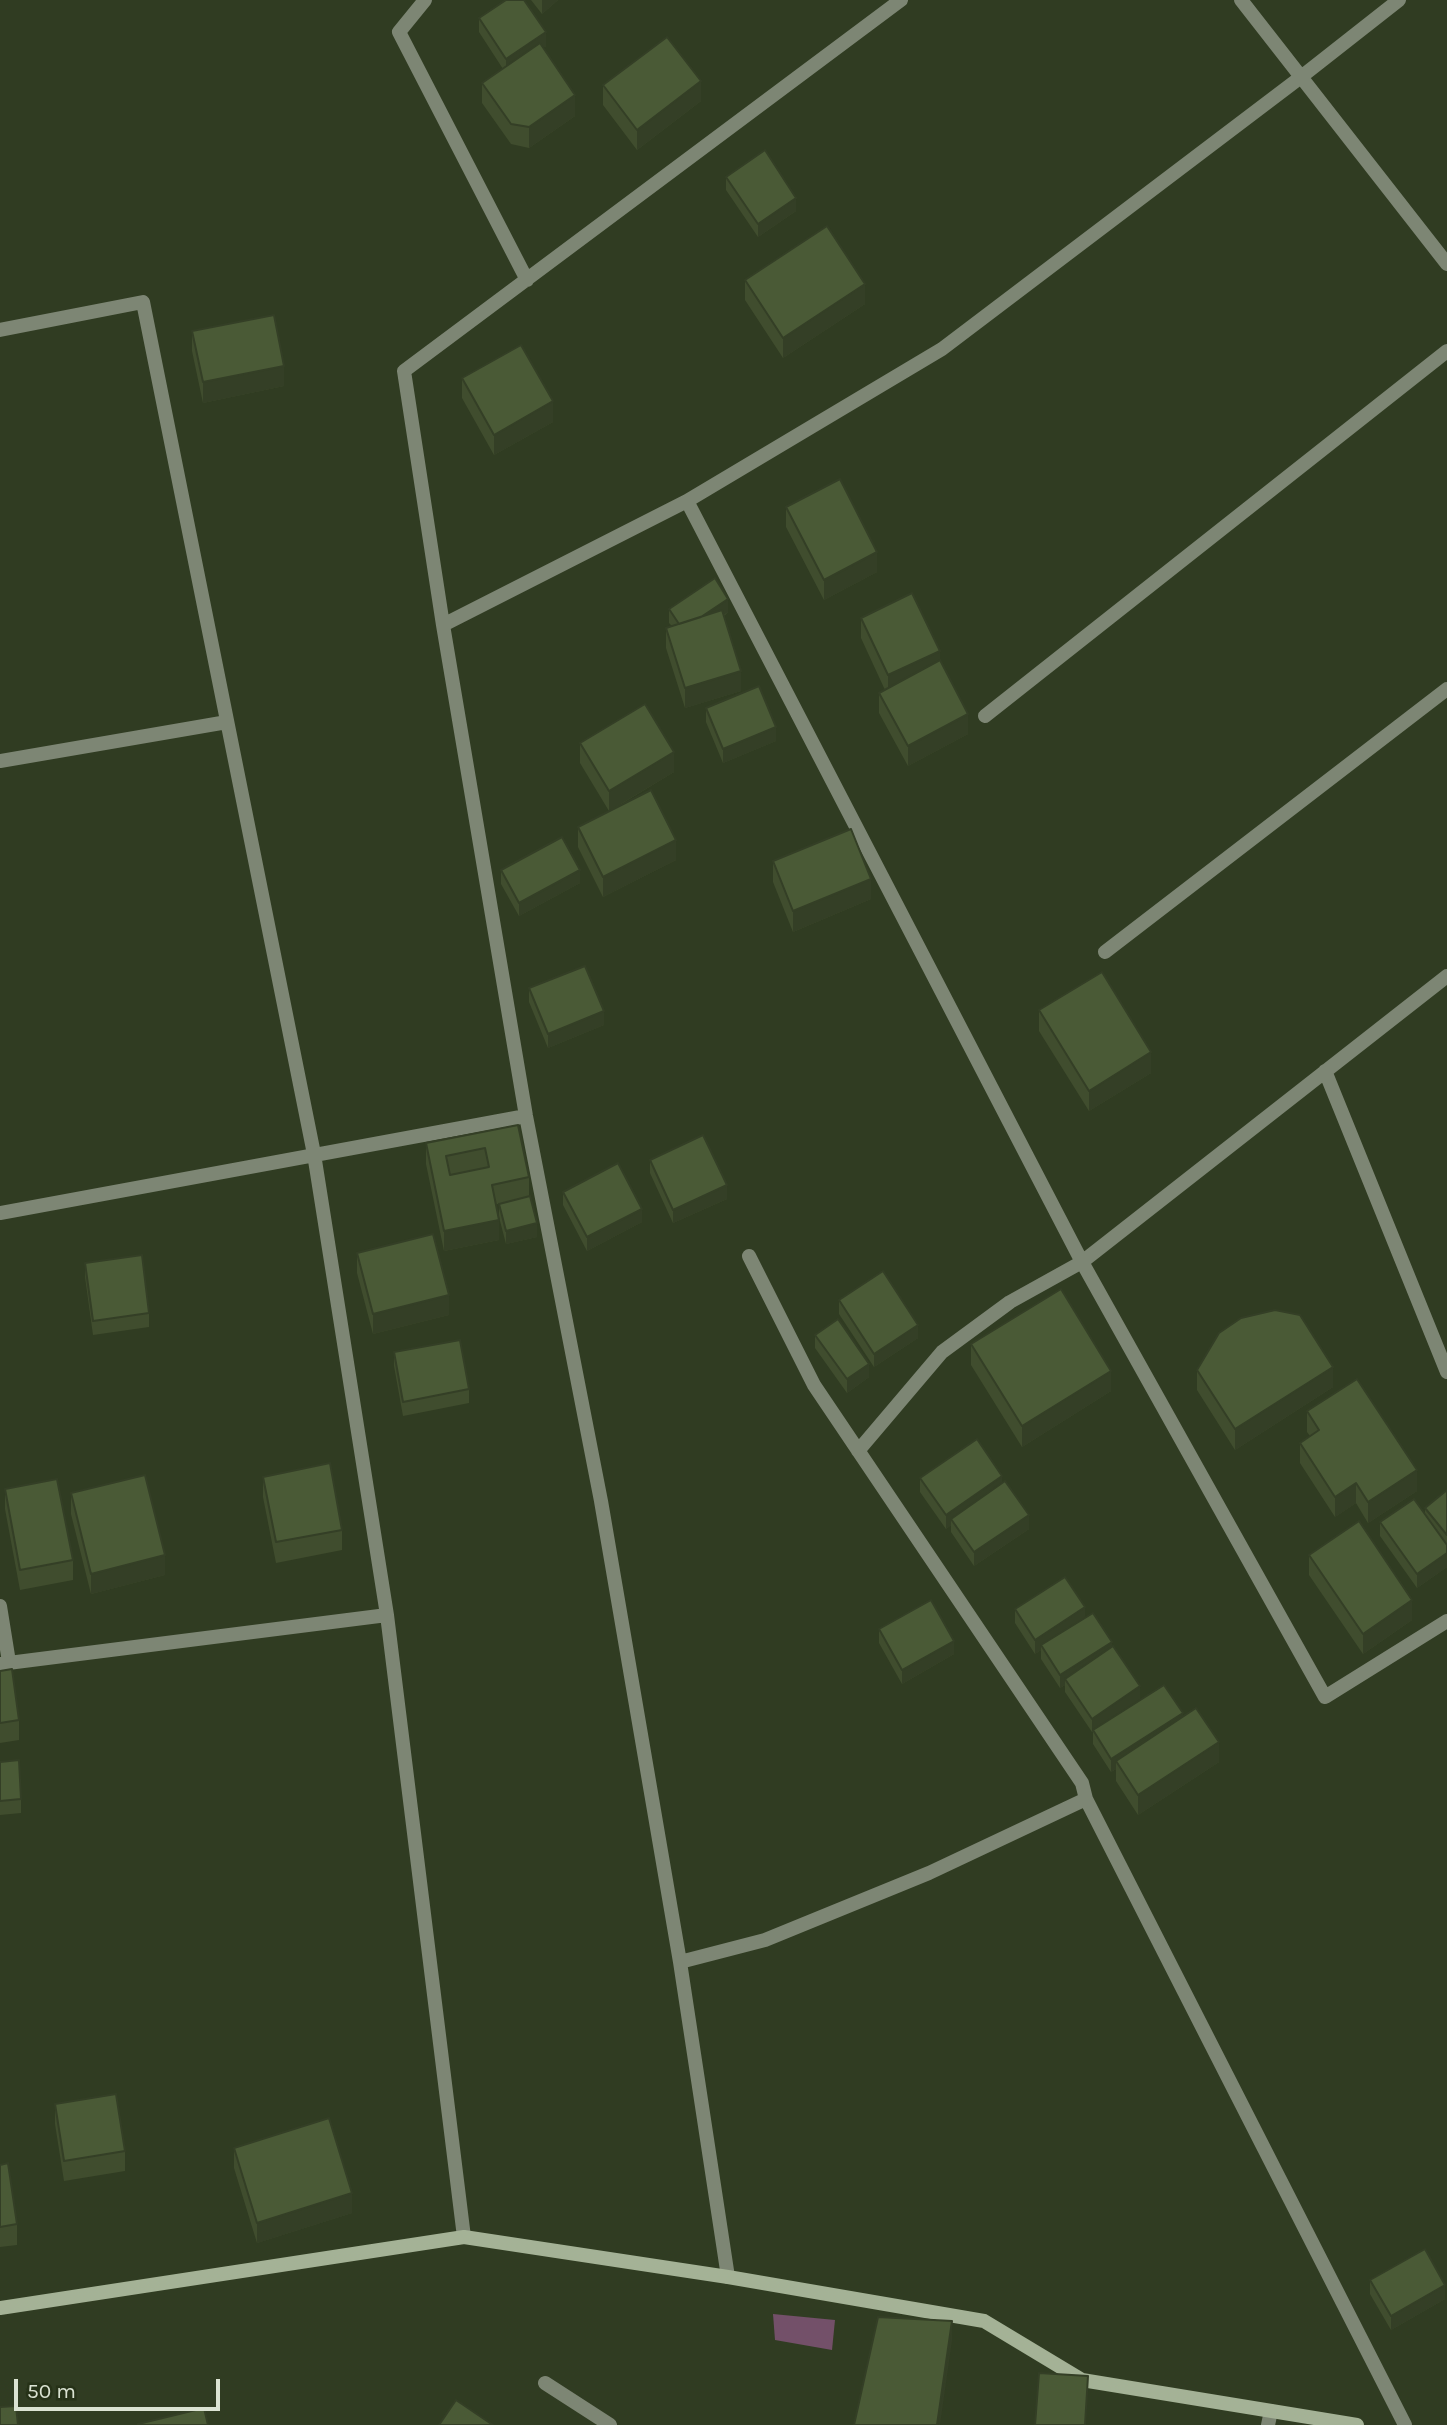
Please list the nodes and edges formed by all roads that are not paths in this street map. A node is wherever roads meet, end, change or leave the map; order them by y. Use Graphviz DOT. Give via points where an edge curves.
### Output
graph roads {
  1 [pos="425,0"];
  2 [pos="901,0"];
  3 [pos="1241,0"];
  4 [pos="1399,0"];
  5 [pos="1301,77"];
  6 [pos="1447,264"];
  7 [pos="527,280"];
  8 [pos="0,330"];
  9 [pos="1447,351"];
  10 [pos="687,501"];
  11 [pos="443,625"];
  12 [pos="1447,689"];
  13 [pos="985,716"];
  14 [pos="227,722"];
  15 [pos="0,761"];
  16 [pos="1105,952"];
  17 [pos="1447,976"];
  18 [pos="1325,1071"];
  19 [pos="526,1116"];
  20 [pos="314,1154"];
  21 [pos="0,1213"];
  22 [pos="749,1256"];
  23 [pos="1082,1262"];
  24 [pos="1447,1372"];
  25 [pos="858,1451"];
  26 [pos="0,1606"];
  27 [pos="387,1615"];
  28 [pos="1447,1621"];
  29 [pos="5,1663"];
  30 [pos="1087,1799"];
  31 [pos="680,1962"];
  32 [pos="464,2237"];
  33 [pos="728,2277"];
  34 [pos="0,2308"];
  35 [pos="545,2383"];
  36 [pos="1269,2418"];
  37 [pos="610,2425"];
  38 [pos="1357,2425"];
  39 [pos="1405,2425"];
  1 -- 7 [label="street" via="399,32"];
  2 -- 7 [label="street"];
  3 -- 5 [label="street"];
  4 -- 5 [label="street"];
  5 -- 6 [label="street"];
  5 -- 10 [label="street" via="942,349"];
  7 -- 11 [label="street" via="404,372"];
  8 -- 14 [label="street" via="143,302"];
  9 -- 13 [label="street"];
  10 -- 11 [label="street"];
  10 -- 23 [label="street"];
  11 -- 19 [label="street"];
  12 -- 16 [label="street"];
  14 -- 15 [label="street"];
  14 -- 20 [label="street"];
  17 -- 18 [label="street"];
  18 -- 23 [label="street"];
  18 -- 24 [label="street"];
  19 -- 20 [label="street"];
  19 -- 31 [label="street" via="601,1501"];
  20 -- 21 [label="street"];
  20 -- 27 [label="street"];
  22 -- 25 [label="street" via="814,1385"];
  23 -- 25 [label="street" via="1010,1301 942,1352"];
  23 -- 28 [label="street" via="1325,1696"];
  25 -- 30 [label="street" via="1082,1783"];
  26 -- 29 [label="street"];
  27 -- 29 [label="street"];
  27 -- 32 [label="street"];
  30 -- 31 [label="street" via="929,1873 765,1940"];
  30 -- 39 [label="street"];
  31 -- 33 [label="street"];
  32 -- 33 [label="street"];
  32 -- 34 [label="street"];
  33 -- 36 [label="street" via="984,2321 1082,2380"];
  35 -- 37 [label="street"];
  36 -- 38 [label="street"];
}
